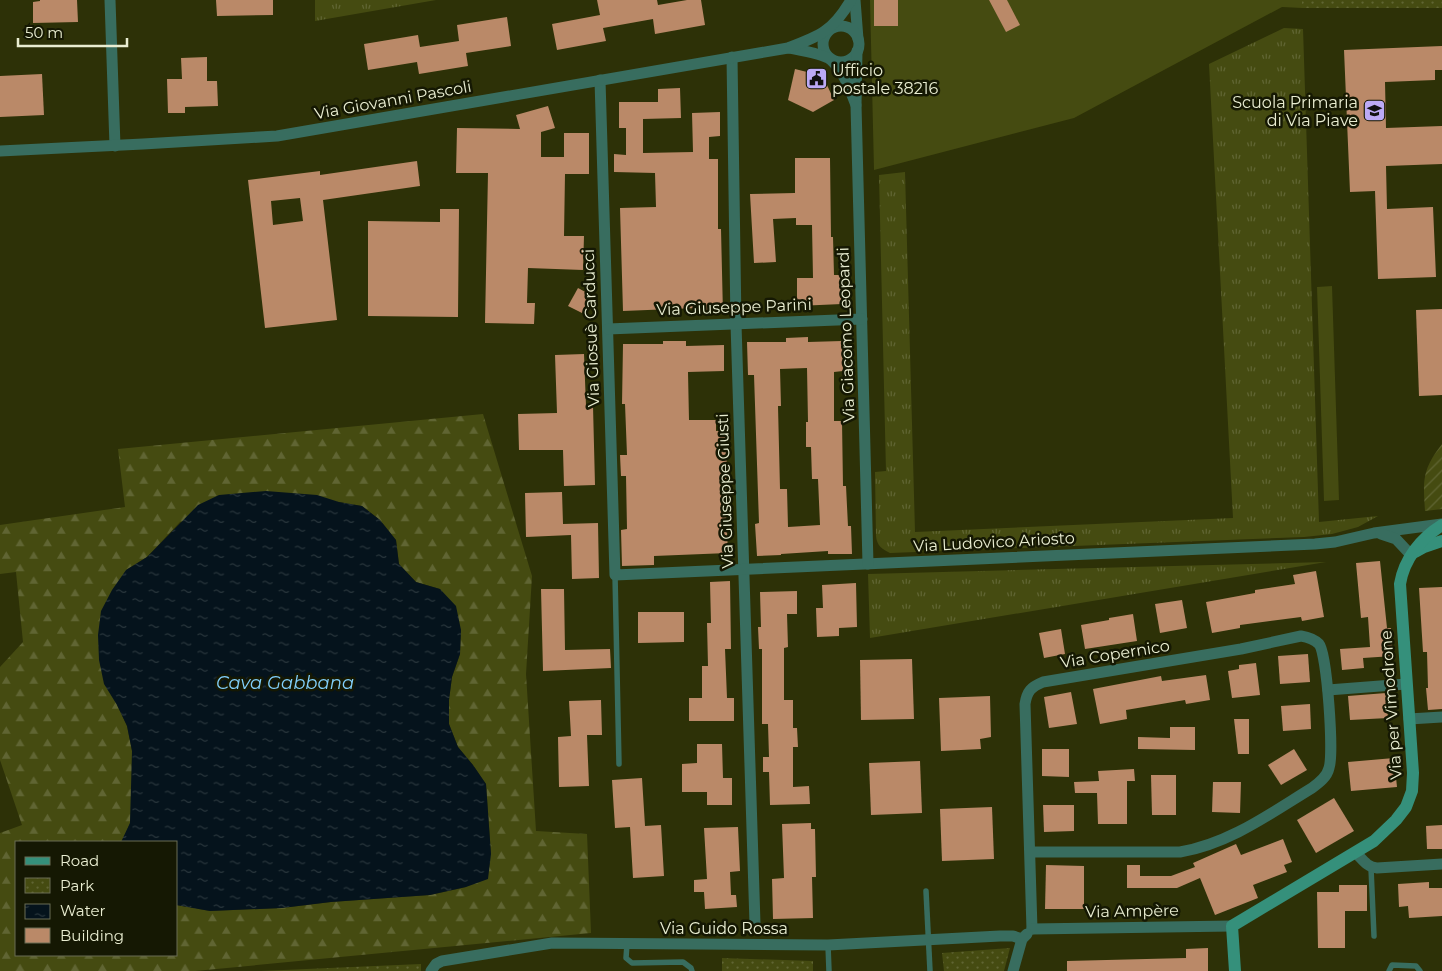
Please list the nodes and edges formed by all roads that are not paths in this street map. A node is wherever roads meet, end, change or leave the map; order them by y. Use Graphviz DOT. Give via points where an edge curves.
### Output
graph roads {
  1 [pos="110,0"];
  2 [pos="851,0"];
  3 [pos="856,0"];
  4 [pos="828,31"];
  5 [pos="858,38"];
  6 [pos="788,48"];
  7 [pos="857,51"];
  8 [pos="732,58"];
  9 [pos="830,59"];
  10 [pos="600,80"];
  11 [pos="856,105"];
  12 [pos="115,146"];
  13 [pos="0,151"];
  14 [pos="862,319"];
  15 [pos="736,324"];
  16 [pos="608,329"];
  17 [pos="1442,525"];
  18 [pos="1374,533"];
  19 [pos="1442,541"];
  20 [pos="1411,555"];
  21 [pos="868,564"];
  22 [pos="743,569"];
  23 [pos="615,575"];
  24 [pos="1406,684"];
  25 [pos="1328,690"];
  26 [pos="1442,717"];
  27 [pos="1409,718"];
  28 [pos="619,764"];
  29 [pos="1030,852"];
  30 [pos="1356,853"];
  31 [pos="1442,864"];
  32 [pos="1371,868"];
  33 [pos="926,891"];
  34 [pos="755,924"];
  35 [pos="1232,926"];
  36 [pos="1032,929"];
  37 [pos="1374,936"];
  38 [pos="1022,939"];
  39 [pos="928,940"];
  40 [pos="627,944"];
  41 [pos="828,945"];
  42 [pos="431,971"];
  43 [pos="692,971"];
  44 [pos="829,971"];
  45 [pos="930,971"];
  46 [pos="1013,971"];
  47 [pos="1235,971"];
  48 [pos="1389,971"];
  49 [pos="1420,971"];
  1 -- 12 [label="street"];
  2 -- 4 [label="street"];
  3 -- 5 [label="street, Via Giacomo Leopardi"];
  4 -- 5 [label="street" via="833,27 846,26"];
  4 -- 6 [label="street, Via Giovanni Pascoli"];
  4 -- 9 [label="street, Via Giacomo Leopardi" via="823,48"];
  5 -- 7 [label="street, Via Giacomo Leopardi"];
  6 -- 8 [label="street, Via Giovanni Pascoli"];
  6 -- 9 [label="street, Via Giovanni Pascoli"];
  7 -- 9 [label="street" via="842,62"];
  7 -- 11 [label="street, Via Giacomo Leopardi"];
  8 -- 10 [label="street, Via Giovanni Pascoli"];
  8 -- 15 [label="street, Via Giuseppe Giusti"];
  9 -- 11 [label="street, Via Giacomo Leopardi" via="842,73"];
  10 -- 12 [label="street, Via Giovanni Pascoli" via="277,136"];
  10 -- 16 [label="street, Via Giosuè Carducci"];
  11 -- 14 [label="street, Via Giacomo Leopardi"];
  12 -- 13 [label="street, Via Giovanni Pascoli"];
  14 -- 15 [label="street, Via Giuseppe Parini"];
  14 -- 21 [label="street, Via Giacomo Leopardi"];
  15 -- 16 [label="street, Via Giuseppe Parini"];
  15 -- 22 [label="street, Via Giuseppe Giusti"];
  16 -- 23 [label="street, Via Giosuè Carducci"];
  17 -- 18 [label="street, Via Ludovico Ariosto"];
  17 -- 20 [label="street, Via per Vimodrone" via="1424,538"];
  18 -- 20 [label="street" via="1391,536"];
  18 -- 21 [label="street, Via Ludovico Ariosto" via="1315,544"];
  19 -- 20 [label="street"];
  20 -- 24 [label="street, Via per Vimodrone" via="1400,584"];
  21 -- 22 [label="street, Via Ludovico Ariosto"];
  22 -- 23 [label="street, Via Ludovico Ariosto"];
  22 -- 34 [label="street, Via Giuseppe Giusti"];
  23 -- 28 [label="lane"];
  24 -- 25 [label="street"];
  24 -- 27 [label="street, Via per Vimodrone"];
  25 -- 29 [label="street, Via Copernico" via="1332,758 1329,770 1312,788 1234,835 1180,852"];
  25 -- 29 [label="street, Via Copernico" via="1320,644 1301,636 1034,686 1027,693 1025,704"];
  26 -- 27 [label="street"];
  27 -- 30 [label="street, Via per Vimodrone" via="1414,778 1408,801 1386,831"];
  29 -- 36 [label="street, Via Copernico"];
  30 -- 32 [label="street"];
  30 -- 35 [label="street, Via per Vimodrone"];
  31 -- 32 [label="street"];
  32 -- 37 [label="lane"];
  33 -- 39 [label="lane"];
  35 -- 36 [label="street, Via Ampère"];
  35 -- 47 [label="street"];
  36 -- 38 [label="street"];
  38 -- 39 [label="street, Via Guido Rossa" via="1000,936"];
  38 -- 46 [label="street"];
  39 -- 41 [label="street, Via Guido Rossa"];
  39 -- 45 [label="lane"];
  40 -- 41 [label="street, Via Guido Rossa"];
  40 -- 42 [label="street, Via Guido Rossa" via="552,943 442,961"];
  40 -- 43 [label="lane" via="626,958 632,963 683,962"];
  41 -- 44 [label="lane"];
  48 -- 49 [label="lane" via="1392,965 1416,966"];
}
